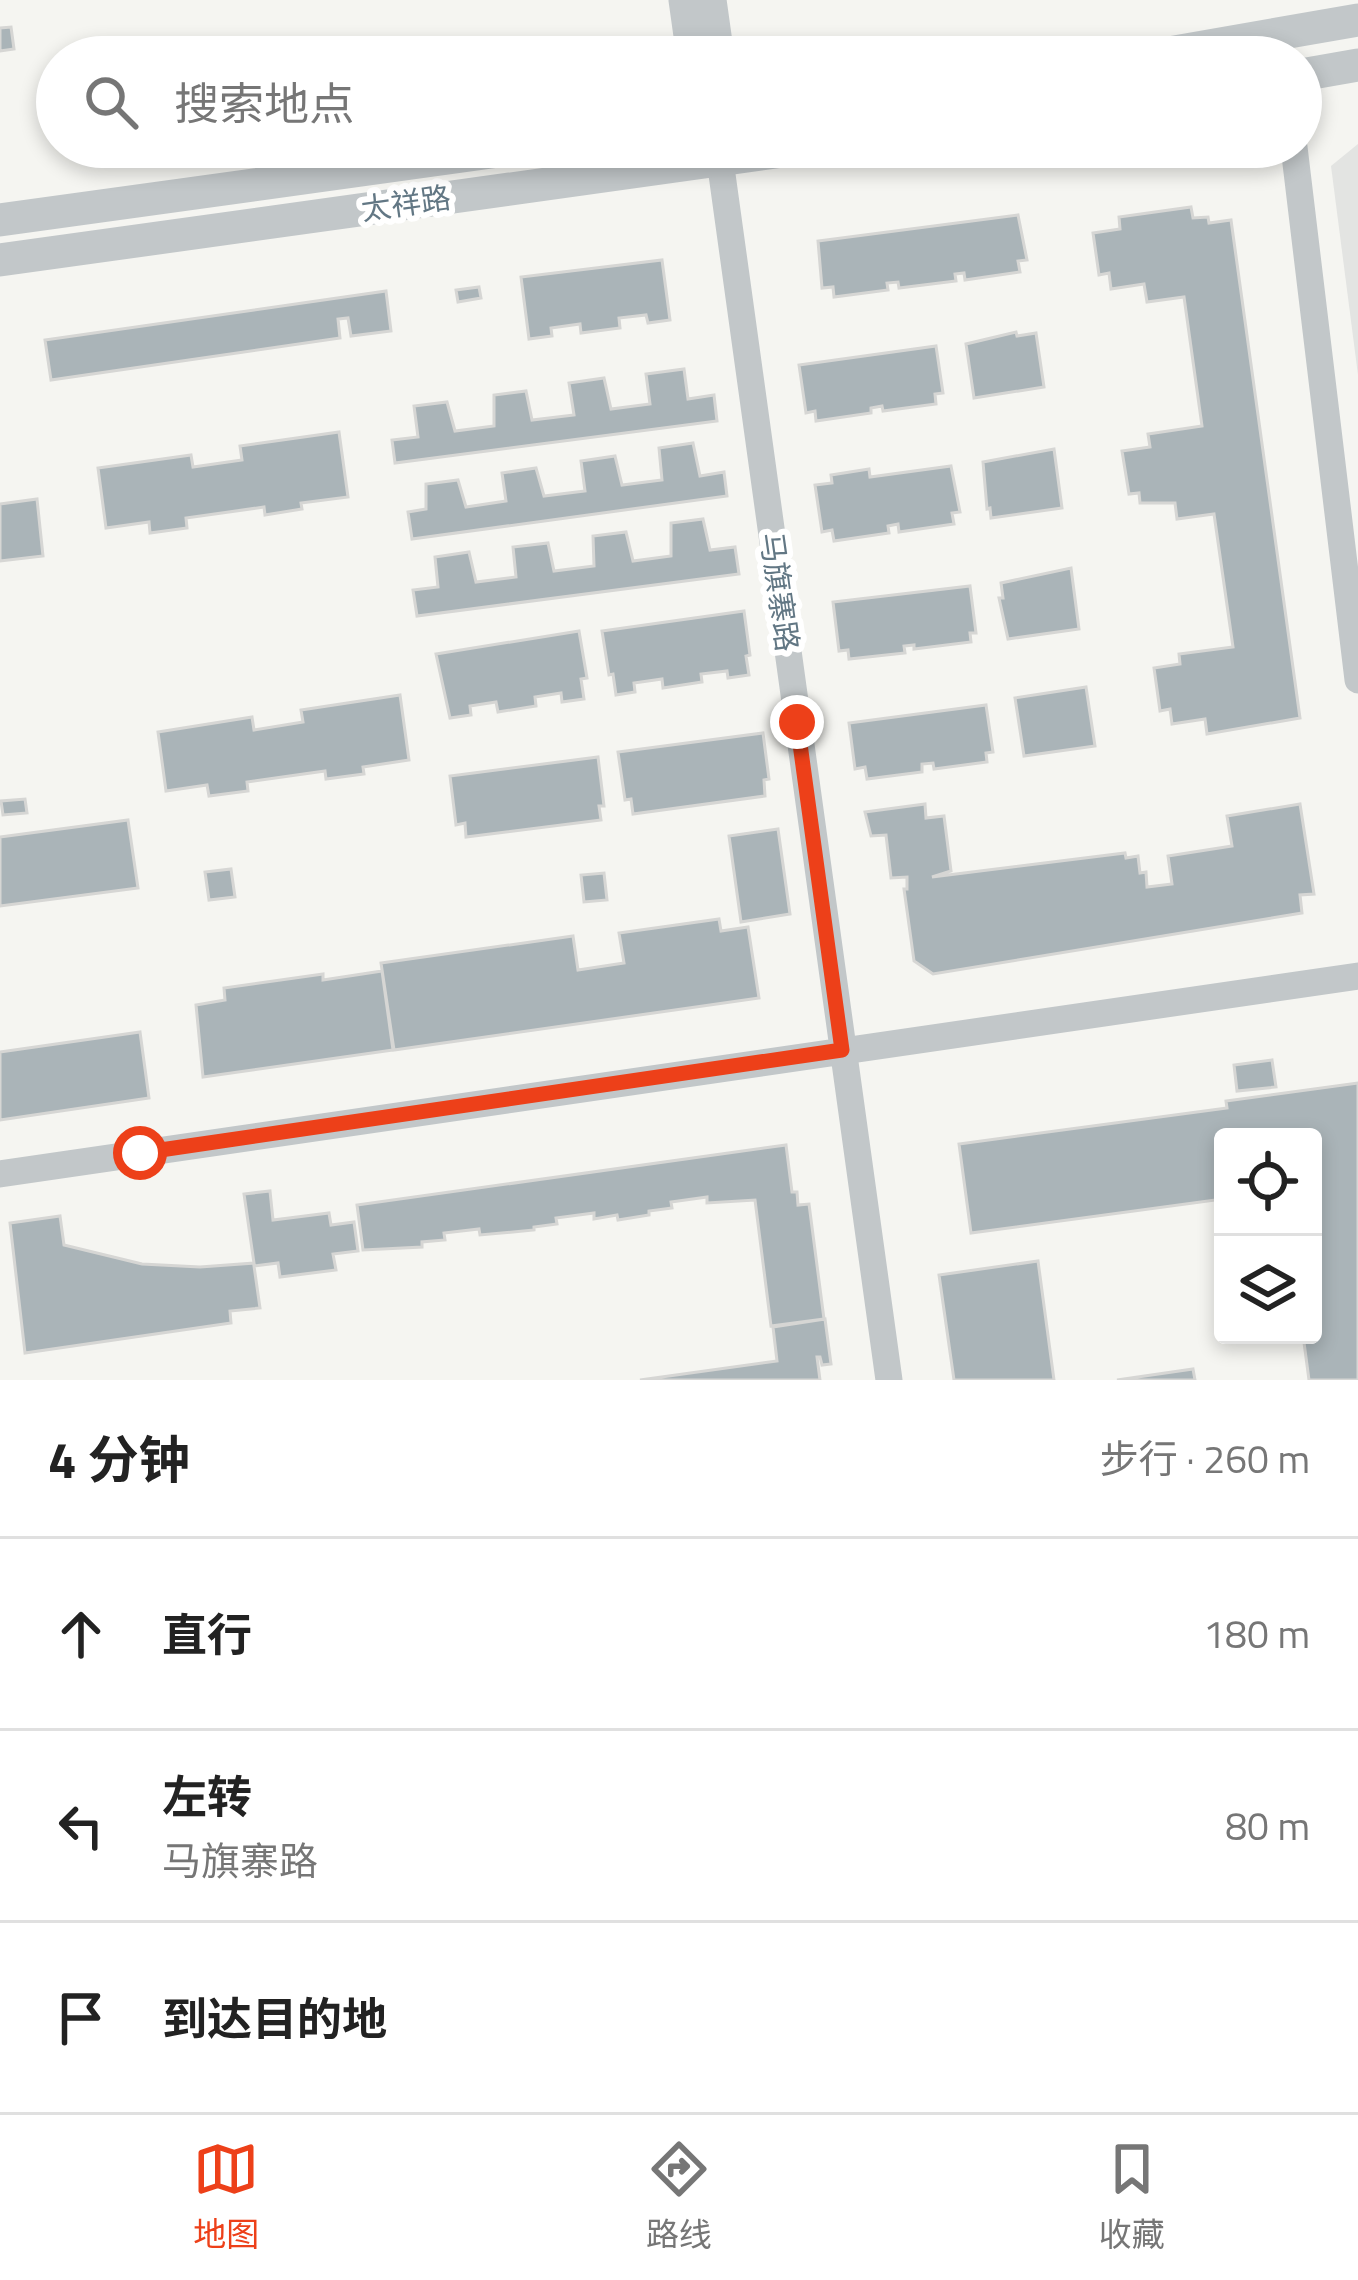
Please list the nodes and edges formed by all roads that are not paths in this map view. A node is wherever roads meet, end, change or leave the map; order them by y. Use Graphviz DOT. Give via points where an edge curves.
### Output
graph roads {
  1 [pos="685,0"];
  2 [pos="710,0"];
  3 [pos="1358,20"];
  4 [pos="690,36"];
  5 [pos="715,36"];
  6 [pos="1311,36"];
  7 [pos="1358,64"];
  8 [pos="1322,71"];
  9 [pos="375,168"];
  10 [pos="612,168"];
  11 [pos="721,168"];
  12 [pos="1297,168"];
  13 [pos="0,220"];
  14 [pos="0,260"];
  15 [pos="1358,680"];
  16 [pos="1358,976"];
  17 [pos="842,1050"];
  18 [pos="0,1174"];
  19 [pos="889,1380"];
  1 -- 4 [label="street"];
  2 -- 5 [label="street"];
  3 -- 6 [label="street"];
  7 -- 8 [label="street"];
  9 -- 13 [label="street, 太祥路"];
  10 -- 14 [label="street, 太祥路"];
  11 -- 17 [label="street, 马旗寨路"];
  12 -- 15 [label="street"];
  16 -- 17 [label="street"];
  17 -- 18 [label="street"];
  17 -- 19 [label="street, 马旗寨路"];
}
